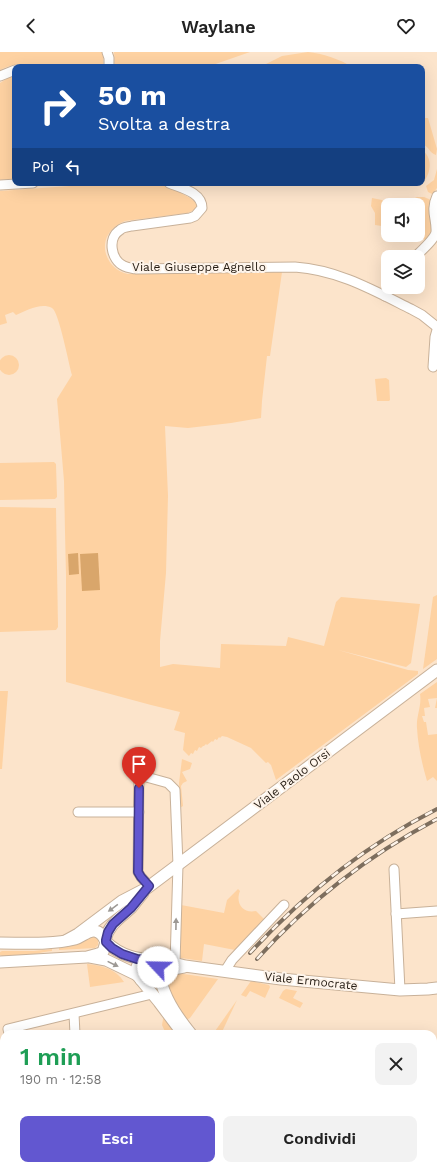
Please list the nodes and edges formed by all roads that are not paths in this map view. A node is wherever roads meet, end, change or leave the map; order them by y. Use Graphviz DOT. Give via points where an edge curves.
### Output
graph roads {
  1 [pos="107,52"];
  2 [pos="109,64"];
  3 [pos="12,71"];
  4 [pos="0,76"];
  5 [pos="12,184"];
  6 [pos="0,185"];
  7 [pos="177,186"];
  8 [pos="437,196"];
  9 [pos="422,250"];
  10 [pos="385,296"];
  11 [pos="437,328"];
  12 [pos="432,367"];
  13 [pos="437,670"];
  14 [pos="78,812"];
  15 [pos="139,812"];
  16 [pos="178,865"];
  17 [pos="394,869"];
  18 [pos="148,887"];
  19 [pos="284,905"];
  20 [pos="437,911"];
  21 [pos="396,914"];
  22 [pos="0,939"];
  23 [pos="67,940"];
  24 [pos="106,941"];
  25 [pos="0,943"];
  26 [pos="30,943"];
  27 [pos="87,957"];
  28 [pos="148,960"];
  29 [pos="1,963"];
  30 [pos="180,965"];
  31 [pos="225,971"];
  32 [pos="158,976"];
  33 [pos="139,978"];
  34 [pos="437,988"];
  35 [pos="400,990"];
  36 [pos="152,994"];
  37 [pos="74,1014"];
  38 [pos="8,1030"];
  39 [pos="75,1030"];
  40 [pos="180,1030"];
  41 [pos="188,1030"];
  1 -- 2 [label="street"];
  3 -- 4 [label="street"];
  5 -- 6 [label="street"];
  7 -- 10 [label="street, Viale Giuseppe Agnello" via="197,196 202,208 190,218 118,230 112,240 112,247 116,259 124,266 136,269 306,268 339,275"];
  8 -- 9 [label="street" via="433,211 436,232"];
  10 -- 11 [label="street, Viale Giuseppe Agnello" via="422,315"];
  11 -- 12 [label="street"];
  13 -- 16 [label="main road, Viale Paolo Orsi"];
  14 -- 15 [label="street"];
  15 -- 16 [label="street" via="139,775 168,783 175,790"];
  15 -- 18 [label="street" via="138,872"];
  16 -- 18 [label="main road, Viale Paolo Orsi"];
  30 -- 16 [label="street, one-way"];
  17 -- 21 [label="street"];
  18 -- 23 [label="main road, one-way" via="122,901"];
  18 -- 24 [label="main road" via="131,908 113,924"];
  19 -- 31 [label="street" via="232,960"];
  20 -- 21 [label="street"];
  21 -- 35 [label="street"];
  22 -- 26 [label="main road"];
  23 -- 24 [label="main road" via="94,931"];
  23 -- 26 [label="main road" via="55,943"];
  24 -- 27 [label="main road" via="103,952"];
  24 -- 28 [label="main road" via="122,954"];
  25 -- 26 [label="main road"];
  27 -- 29 [label="main road"];
  27 -- 33 [label="main road, one-way" via="106,960"];
  28 -- 30 [label="main road, Viale Ermocrate"];
  28 -- 32 [label="main road" via="157,965"];
  28 -- 33 [label="main road" via="139,963"];
  30 -- 31 [label="main road, Viale Ermocrate"];
  30 -- 32 [label="main road"];
  31 -- 35 [label="main road, Viale Ermocrate"];
  32 -- 33 [label="main road" via="148,982"];
  32 -- 41 [label="main road" via="172,1008"];
  33 -- 36 [label="main road"];
  34 -- 35 [label="main road, Viale Ermocrate"];
  36 -- 37 [label="street"];
  36 -- 40 [label="main road"];
  37 -- 38 [label="street" via="8,1028"];
  37 -- 39 [label="street"];
}
